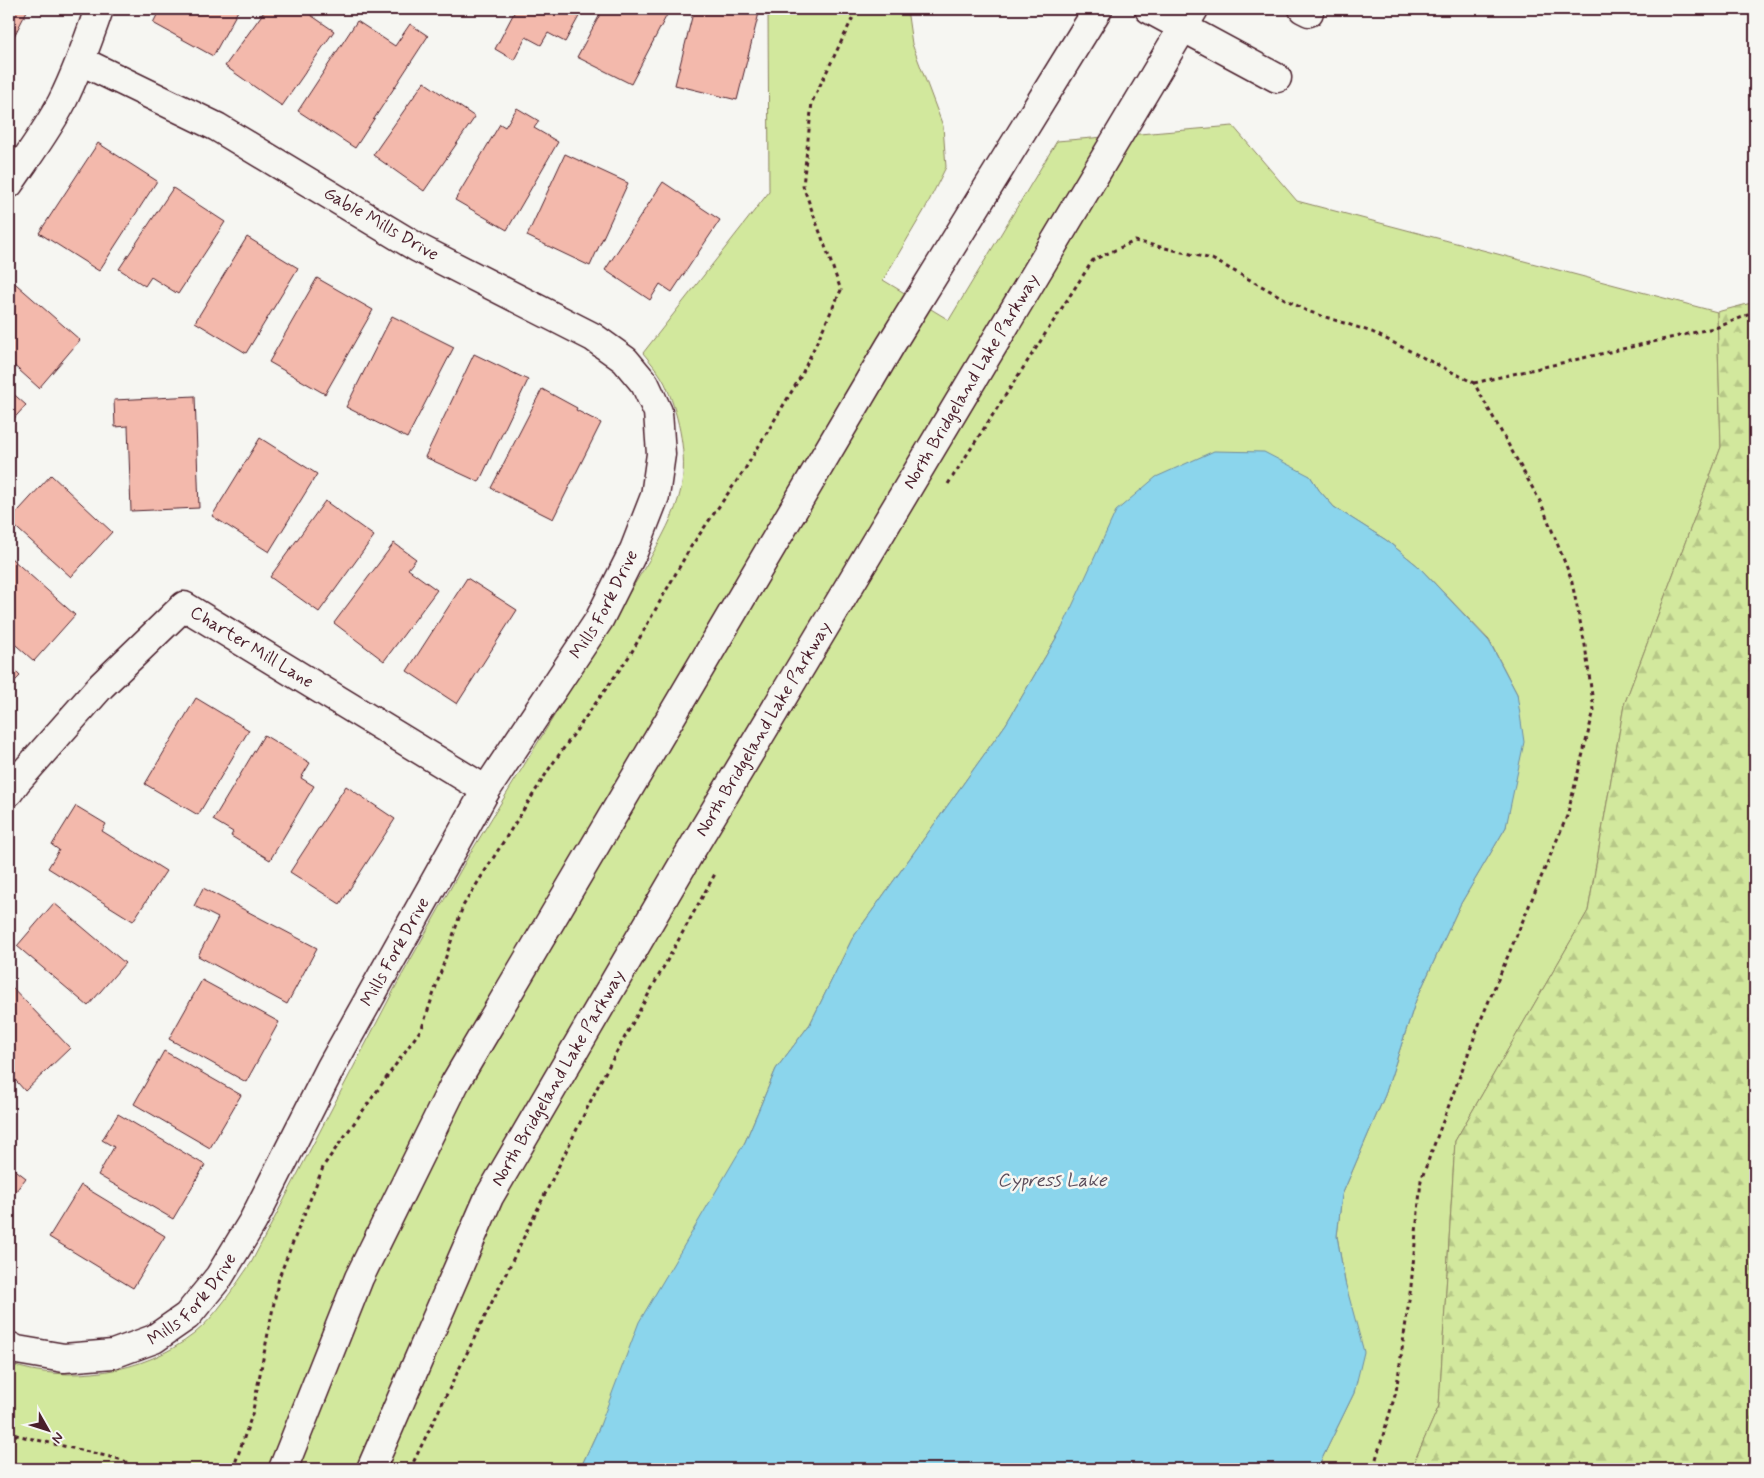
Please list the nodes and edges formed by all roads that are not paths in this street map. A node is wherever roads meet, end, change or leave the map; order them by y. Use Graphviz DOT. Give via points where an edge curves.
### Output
graph roads {
  1 [pos="99,9"];
  2 [pos="1098,9"];
  3 [pos="1149,9"];
  4 [pos="1188,18"];
  5 [pos="81,61"];
  6 [pos="1277,78"];
  7 [pos="9,184"];
  8 [pos="658,412"];
  9 [pos="486,790"];
  10 [pos="9,792"];
  11 [pos="9,1346"];
  12 [pos="283,1469"];
  13 [pos="372,1469"];
  1 -- 5 [label="main road"];
  2 -- 12 [label="main road" via="890,346 455,1083 359,1278"];
  3 -- 4 [label="main road"];
  4 -- 6 [label="main road"];
  4 -- 13 [label="main road, North Bridgeland Lake Parkway" via="704,828 489,1197"];
  5 -- 7 [label="main road" via="61,104"];
  5 -- 8 [label="main road, Gable Mills Drive" via="217,127 418,248 592,337 625,360 645,384"];
  8 -- 9 [label="main road, Mills Fork Drive" via="662,454 654,496 634,550 599,620"];
  9 -- 10 [label="main road, Charter Mill Lane" via="184,606 101,686"];
  9 -- 11 [label="main road, Mills Fork Drive" via="331,1068 253,1221 219,1277 187,1316 154,1339 112,1354 64,1358"];
}
